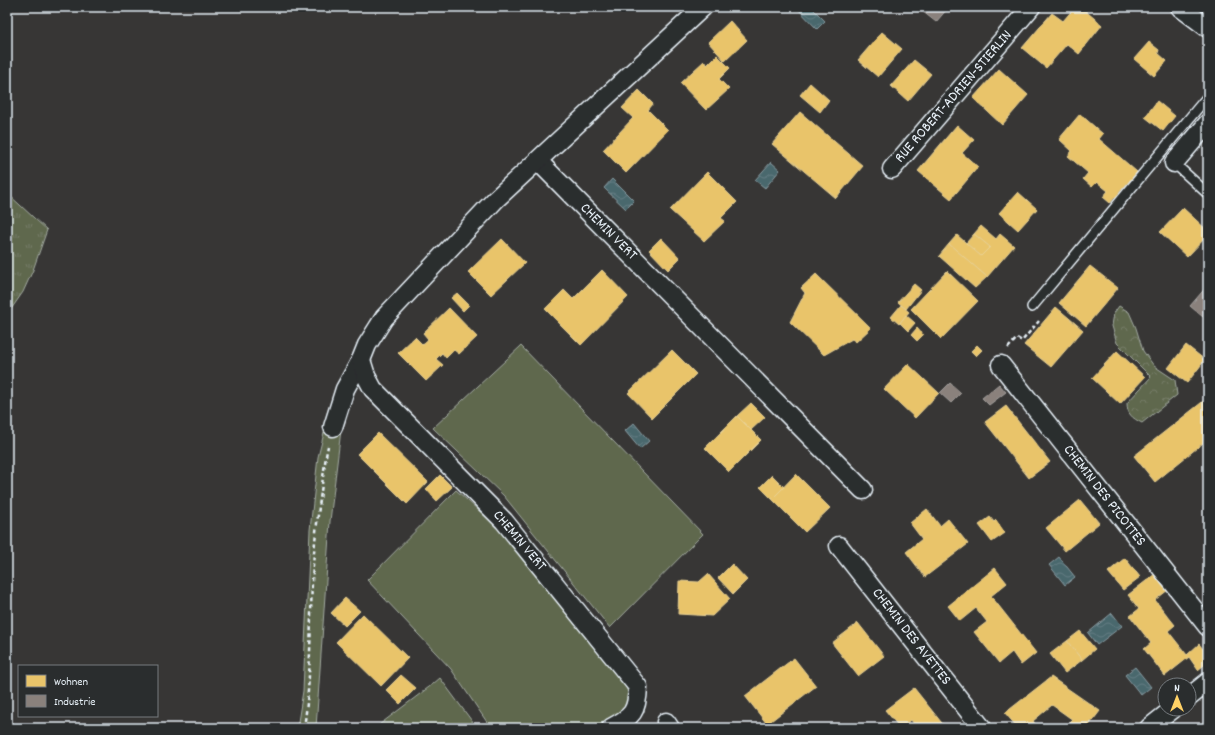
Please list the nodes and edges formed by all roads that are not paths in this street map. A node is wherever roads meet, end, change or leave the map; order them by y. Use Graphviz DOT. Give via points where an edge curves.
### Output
graph roads {
  1 [pos="703,7"];
  2 [pos="1031,7"];
  3 [pos="1180,7"];
  4 [pos="1208,28"];
  5 [pos="1208,96"];
  6 [pos="1208,123"];
  7 [pos="538,161"];
  8 [pos="1174,163"];
  9 [pos="892,168"];
  10 [pos="1208,194"];
  11 [pos="1032,307"];
  12 [pos="361,360"];
  13 [pos="1001,365"];
  14 [pos="333,427"];
  15 [pos="864,490"];
  16 [pos="839,546"];
  17 [pos="1208,627"];
  18 [pos="1208,682"];
  19 [pos="1197,690"];
  20 [pos="1163,717"];
  21 [pos="611,728"];
  22 [pos="982,728"];
  23 [pos="1149,728"];
  1 -- 7 [label="street"];
  2 -- 9 [label="street, RUE ROBERT-ADRIEN-STIERLIN"];
  3 -- 4 [label="street"];
  5 -- 11 [label="lane"];
  6 -- 8 [label="street"];
  7 -- 12 [label="street" via="491,204 384,318"];
  7 -- 15 [label="street, CHEMIN VERT"];
  8 -- 10 [label="lane"];
  12 -- 14 [label="street" via="345,389"];
  12 -- 21 [label="street, CHEMIN VERT" via="373,389 504,521 638,687 637,703 632,712 625,720"];
  13 -- 17 [label="street, CHEMIN DES PICOTTES"];
  16 -- 22 [label="street, CHEMIN DES AVETTES"];
  18 -- 19 [label="street"];
  20 -- 23 [label="street"];
}
